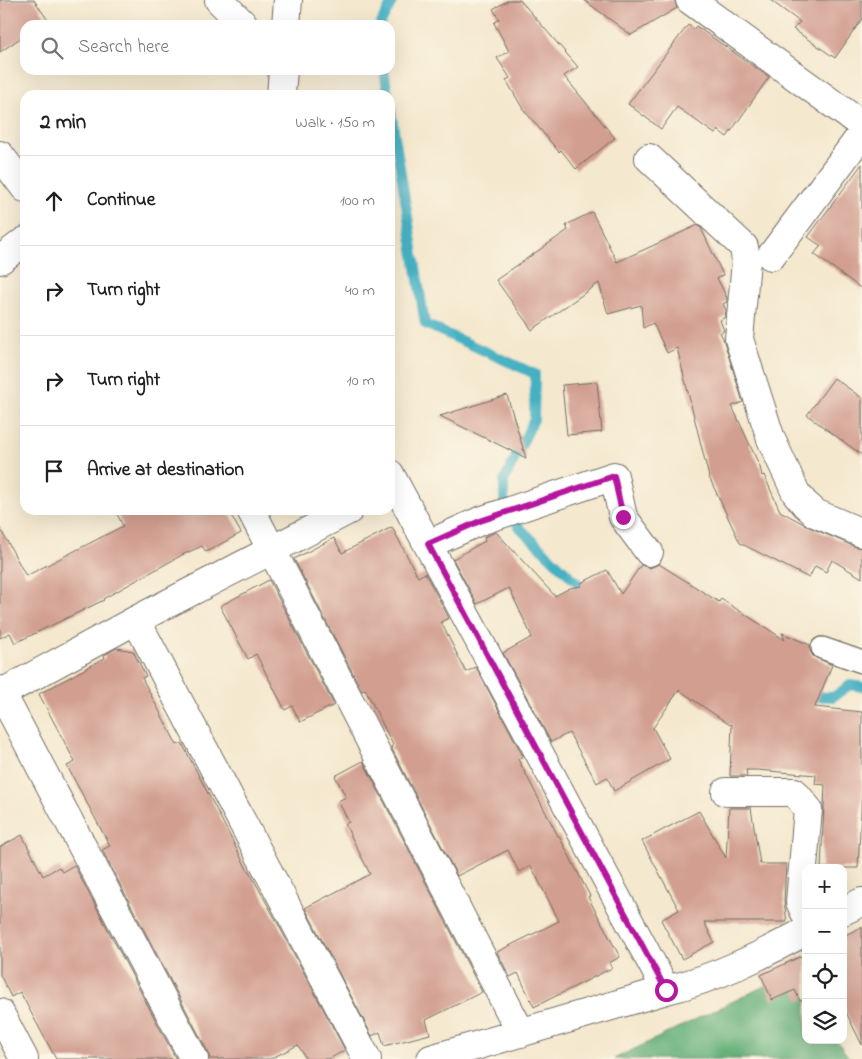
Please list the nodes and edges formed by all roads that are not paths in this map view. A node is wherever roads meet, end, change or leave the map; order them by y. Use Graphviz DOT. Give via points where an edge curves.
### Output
graph roads {
  1 [pos="220,0"];
  2 [pos="288,0"];
  3 [pos="690,0"];
  4 [pos="239,20"];
  5 [pos="286,20"];
  6 [pos="283,75"];
  7 [pos="282,90"];
  8 [pos="862,125"];
  9 [pos="862,134"];
  10 [pos="0,155"];
  11 [pos="649,158"];
  12 [pos="20,181"];
  13 [pos="20,245"];
  14 [pos="771,256"];
  15 [pos="0,260"];
  16 [pos="395,488"];
  17 [pos="254,515"];
  18 [pos="339,515"];
  19 [pos="862,533"];
  20 [pos="428,544"];
  21 [pos="271,550"];
  22 [pos="649,552"];
  23 [pos="136,620"];
  24 [pos="822,648"];
  25 [pos="862,662"];
  26 [pos="0,692"];
  27 [pos="726,792"];
  28 [pos="862,902"];
  29 [pos="803,909"];
  30 [pos="847,909"];
  31 [pos="802,933"];
  32 [pos="666,990"];
  33 [pos="0,1013"];
  34 [pos="521,1033"];
  35 [pos="24,1059"];
  36 [pos="194,1059"];
  37 [pos="367,1059"];
  38 [pos="431,1059"];
  1 -- 4 [label="street"];
  2 -- 5 [label="street"];
  3 -- 8 [label="street"];
  6 -- 7 [label="street"];
  9 -- 14 [label="street"];
  10 -- 12 [label="street"];
  11 -- 19 [label="street" via="744,247 746,261 740,339 771,439 796,493 805,504 815,513"];
  13 -- 15 [label="street"];
  16 -- 20 [label="street"];
  17 -- 21 [label="street"];
  18 -- 21 [label="street"];
  20 -- 22 [label="street" via="480,521 614,476 623,517"];
  20 -- 32 [label="street"];
  21 -- 23 [label="street"];
  21 -- 34 [label="street"];
  23 -- 26 [label="street"];
  23 -- 37 [label="street"];
  24 -- 25 [label="lane"];
  26 -- 36 [label="street"];
  27 -- 29 [label="street" via="794,792 808,809 800,902"];
  28 -- 30 [label="street"];
  31 -- 32 [label="street" via="763,954 689,985"];
  32 -- 34 [label="street"];
  33 -- 35 [label="street"];
  34 -- 38 [label="street"];
}
